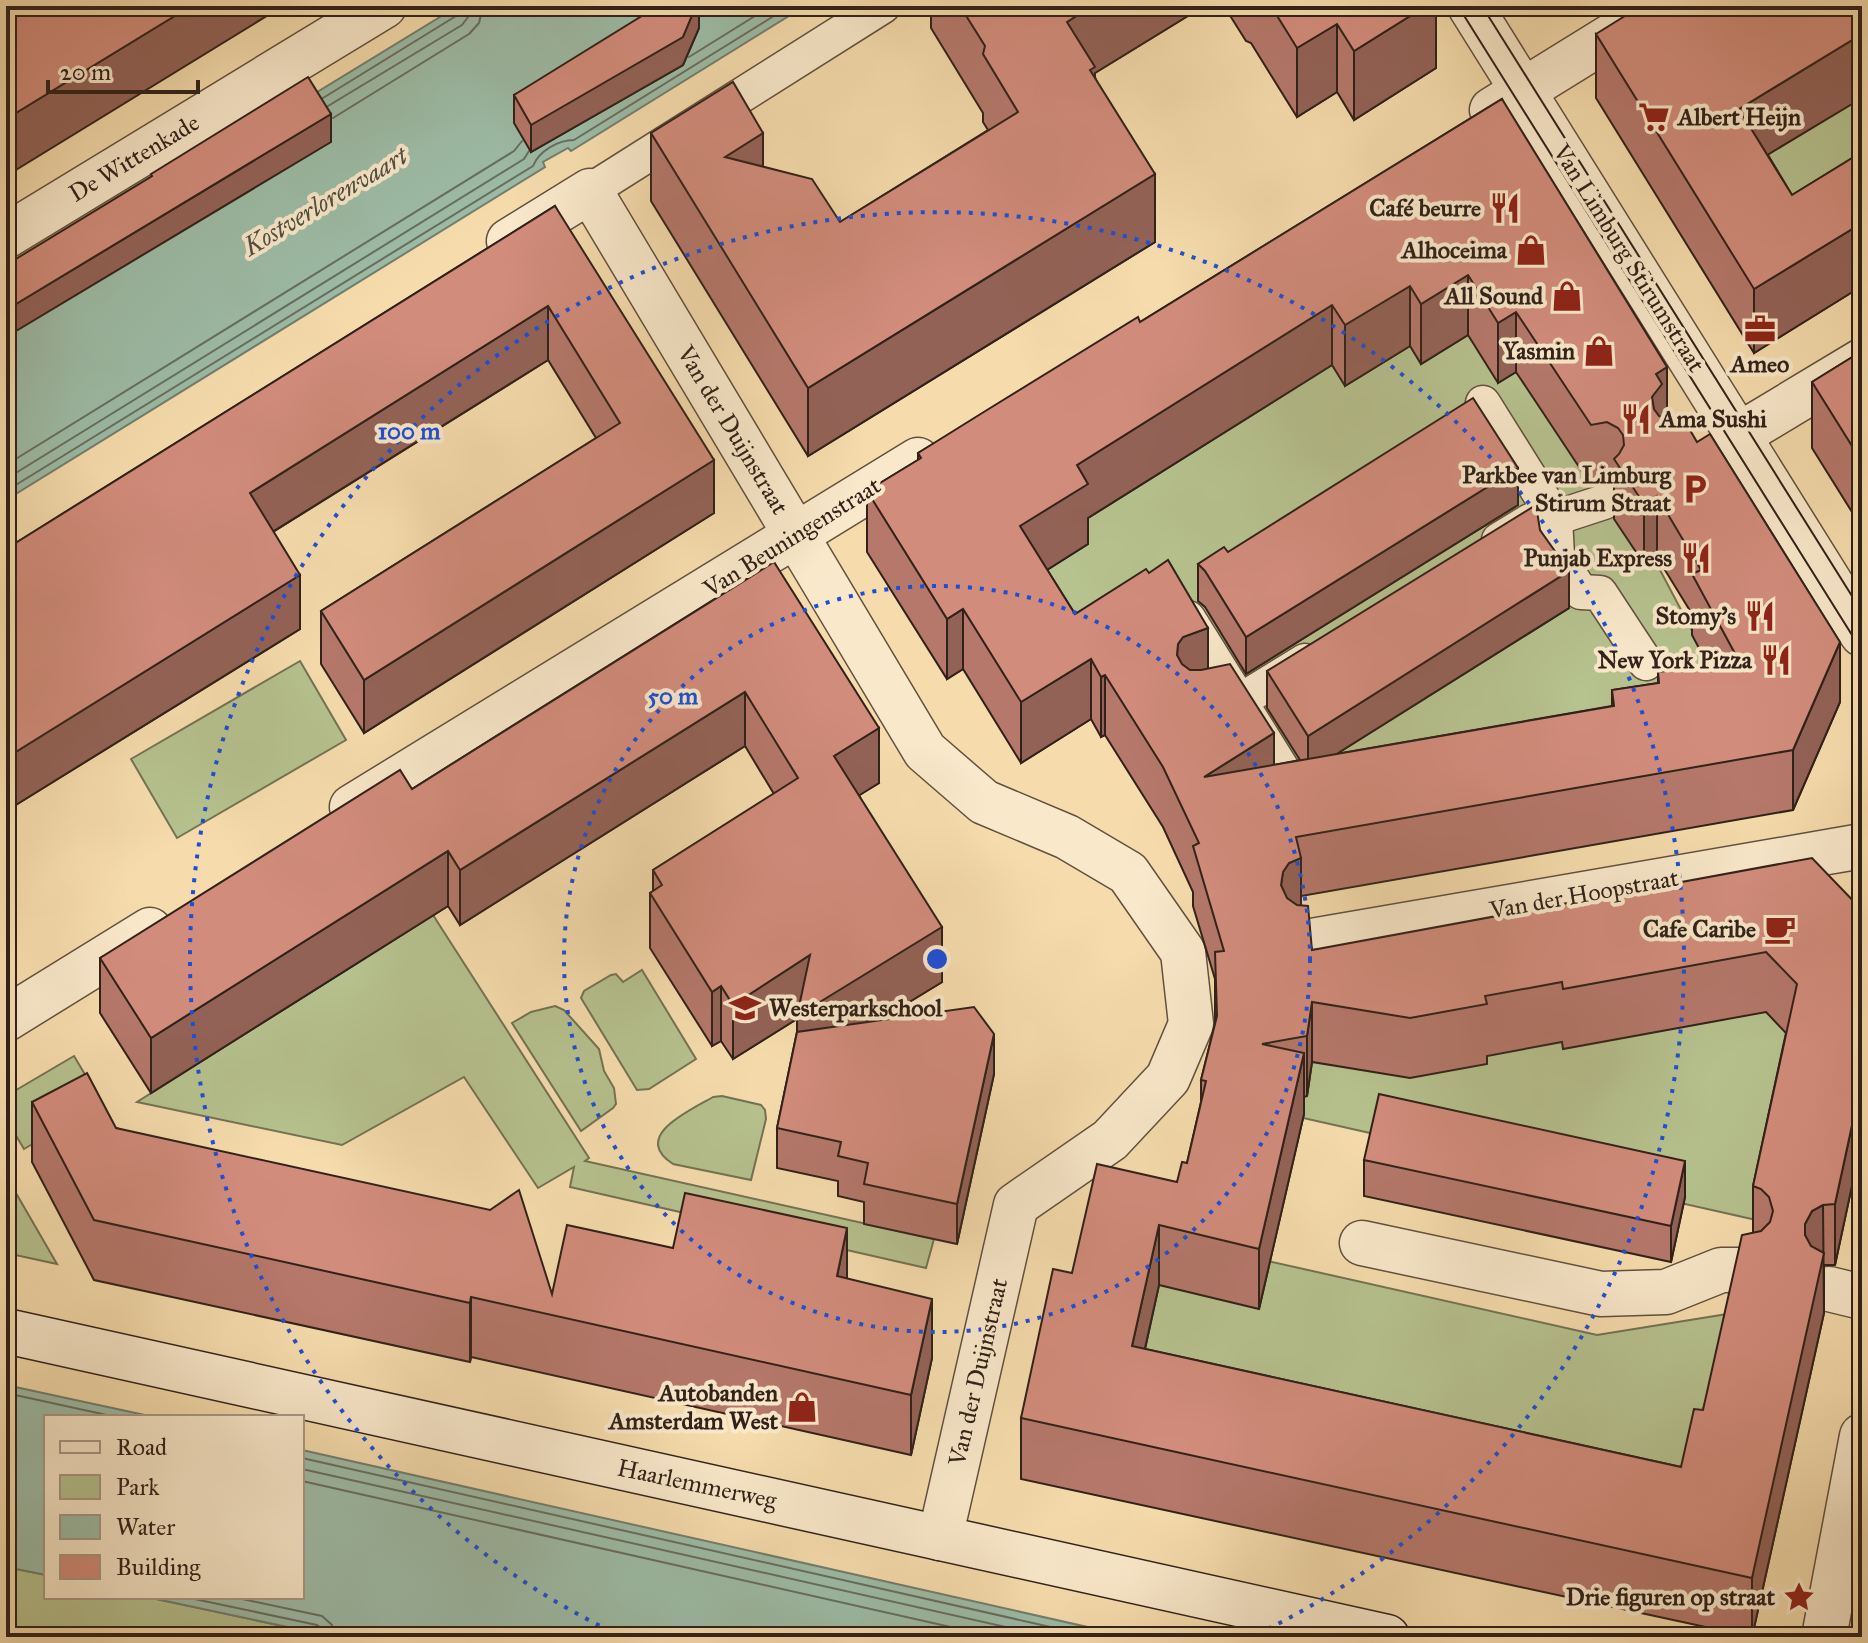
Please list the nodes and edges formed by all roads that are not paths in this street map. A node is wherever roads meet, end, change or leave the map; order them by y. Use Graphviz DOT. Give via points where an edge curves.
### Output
graph roads {
  1 [pos="384,6"];
  2 [pos="883,6"];
  3 [pos="1470,6"];
  4 [pos="1660,6"];
  5 [pos="1524,91"];
  6 [pos="1461,129"];
  7 [pos="590,191"];
  8 [pos="6,236"];
  9 [pos="481,258"];
  10 [pos="1862,361"];
  11 [pos="1483,403"];
  12 [pos="1727,439"];
  13 [pos="951,440"];
  14 [pos="1604,502"];
  15 [pos="1555,518"];
  16 [pos="796,535"];
  17 [pos="1477,553"];
  18 [pos="1188,618"];
  19 [pos="1862,634"];
  20 [pos="1332,644"];
  21 [pos="1646,663"];
  22 [pos="1240,701"];
  23 [pos="1197,711"];
  24 [pos="1292,785"];
  25 [pos="321,826"];
  26 [pos="1862,846"];
  27 [pos="188,907"];
  28 [pos="1306,942"];
  29 [pos="6,1019"];
  30 [pos="1362,1243"];
  31 [pos="1748,1270"];
  32 [pos="6,1331"];
  33 [pos="1862,1436"];
  34 [pos="940,1538"];
  35 [pos="1387,1637"];
  36 [pos="1824,1637"];
  1 -- 8 [label="street, De Wittenkade"];
  2 -- 7 [label="street"];
  3 -- 5 [label="street, Van Limburg Stirumstraat"];
  4 -- 5 [label="street"];
  5 -- 6 [label="street"];
  5 -- 12 [label="street, Van Limburg Stirumstraat"];
  7 -- 9 [label="street"];
  7 -- 16 [label="street, Van der Duijnstraat"];
  10 -- 12 [label="street"];
  11 -- 15 [label="street"];
  12 -- 19 [label="street, Van Limburg Stirumstraat"];
  13 -- 16 [label="street, Van Beuningenstraat"];
  14 -- 15 [label="street"];
  15 -- 17 [label="street" via="1530,521"];
  15 -- 21 [label="street" via="1557,556 1581,592 1600,593"];
  16 -- 25 [label="street, Van Beuningenstraat"];
  16 -- 34 [label="street, Van der Duijnstraat" via="925,751 984,802 1067,837 1128,873 1197,955 1191,1024 1168,1078 1110,1140 1016,1205"];
  18 -- 22 [label="street"];
  20 -- 22 [label="street"];
  22 -- 23 [label="street"];
  22 -- 24 [label="street"];
  26 -- 28 [label="street, Van der Hoopstraat"];
  27 -- 29 [label="street"];
  30 -- 31 [label="street" via="1601,1294 1666,1292 1721,1270"];
  32 -- 34 [label="street, Haarlemmerweg"];
  33 -- 36 [label="street"];
  34 -- 35 [label="street, Haarlemmerweg"];
}
